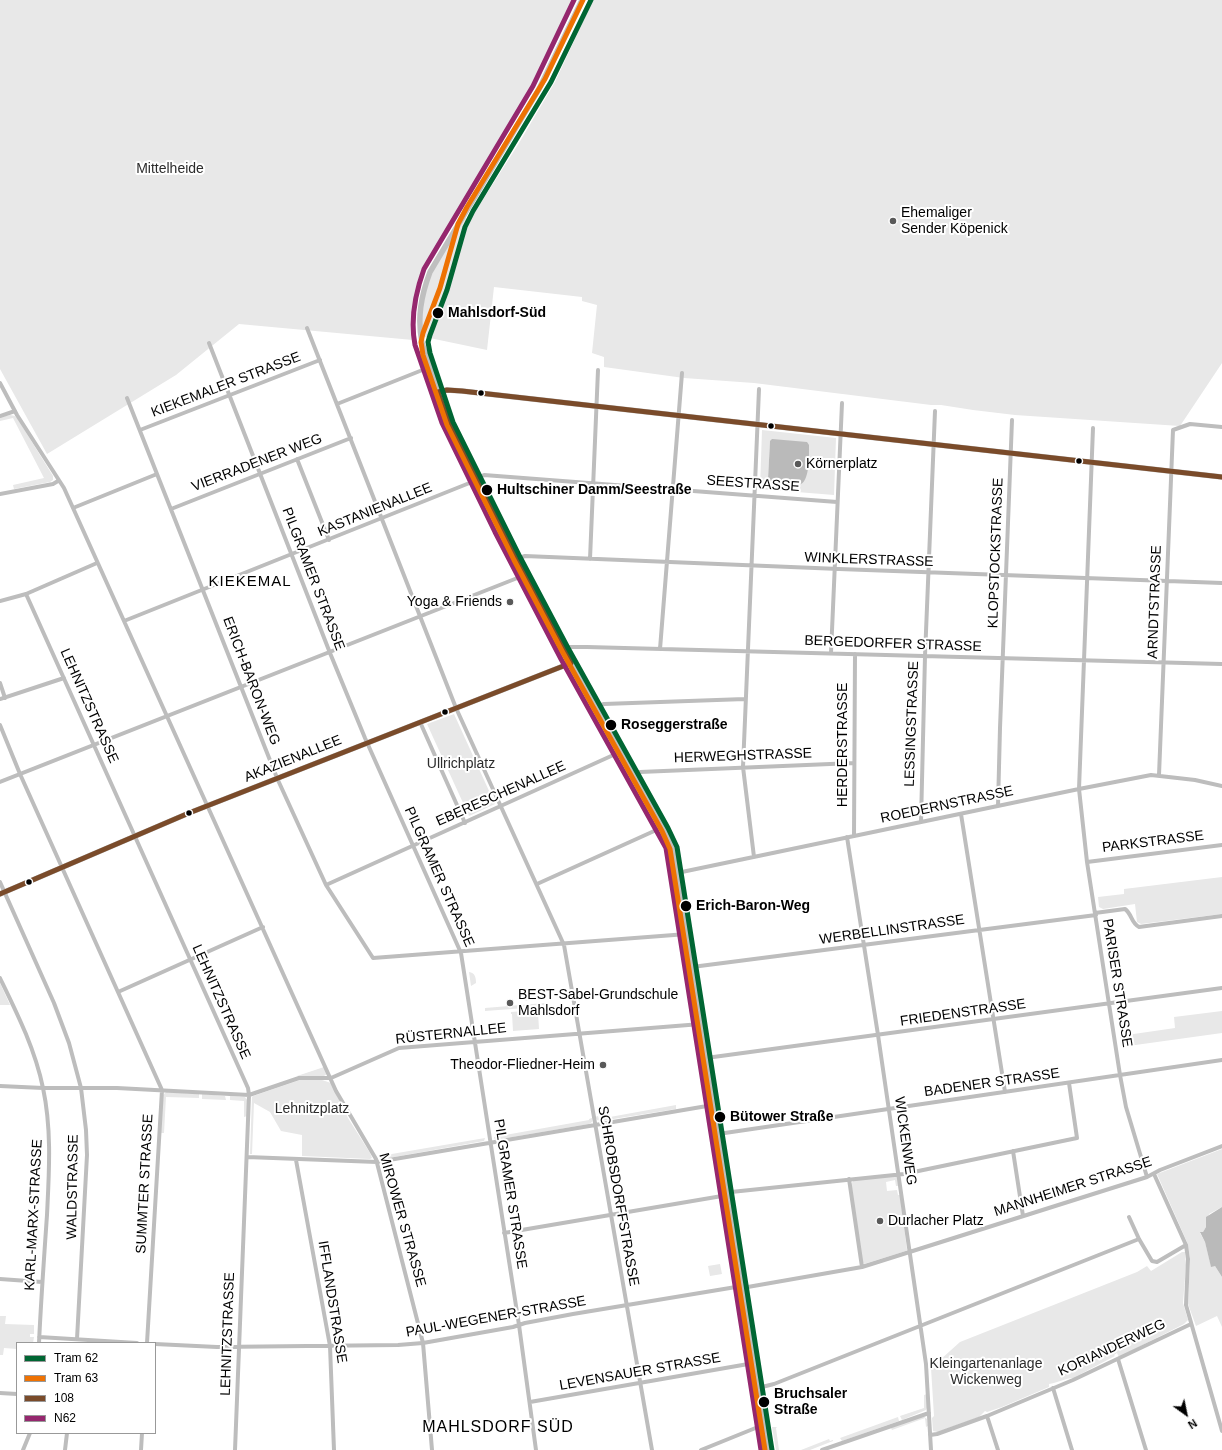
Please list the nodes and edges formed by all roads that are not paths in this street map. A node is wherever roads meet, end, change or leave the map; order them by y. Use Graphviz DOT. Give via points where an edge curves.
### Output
graph roads {
  1 [pos="582,0"];
  2 [pos="307,328"];
  3 [pos="209,344"];
  4 [pos="320,360"];
  5 [pos="430,367"];
  6 [pos="598,370"];
  7 [pos="682,373"];
  8 [pos="0,384"];
  9 [pos="759,389"];
  10 [pos="438,392"];
  11 [pos="230,395"];
  12 [pos="127,398"];
  13 [pos="842,403"];
  14 [pos="336,404"];
  15 [pos="596,407"];
  16 [pos="15,411"];
  17 [pos="935,411"];
  18 [pos="0,416"];
  19 [pos="678,416"];
  20 [pos="1012,420"];
  21 [pos="758,425"];
  22 [pos="1222,427"];
  23 [pos="1093,428"];
  24 [pos="140,430"];
  25 [pos="840,434"];
  26 [pos="351,438"];
  27 [pos="934,445"];
  28 [pos="1010,453"];
  29 [pos="297,459"];
  30 [pos="1092,462"];
  31 [pos="1171,471"];
  32 [pos="157,474"];
  33 [pos="260,474"];
  34 [pos="1222,477"];
  35 [pos="477,479"];
  36 [pos="58,481"];
  37 [pos="593,483"];
  38 [pos="672,489"];
  39 [pos="0,494"];
  40 [pos="755,496"];
  41 [pos="838,502"];
  42 [pos="73,508"];
  43 [pos="171,509"];
  44 [pos="382,519"];
  45 [pos="329,540"];
  46 [pos="292,555"];
  47 [pos="516,559"];
  48 [pos="590,559"];
  49 [pos="667,562"];
  50 [pos="97,563"];
  51 [pos="752,566"];
  52 [pos="835,569"];
  53 [pos="929,573"];
  54 [pos="525,576"];
  55 [pos="1006,576"];
  56 [pos="1087,578"];
  57 [pos="1167,582"];
  58 [pos="1222,583"];
  59 [pos="202,589"];
  60 [pos="26,594"];
  61 [pos="0,601"];
  62 [pos="420,617"];
  63 [pos="124,621"];
  64 [pos="660,649"];
  65 [pos="564,650"];
  66 [pos="748,651"];
  67 [pos="330,652"];
  68 [pos="831,653"];
  69 [pos="855,654"];
  70 [pos="926,656"];
  71 [pos="1003,658"];
  72 [pos="1084,661"];
  73 [pos="1164,662"];
  74 [pos="571,663"];
  75 [pos="1222,664"];
  76 [pos="64,678"];
  77 [pos="0,683"];
  78 [pos="242,687"];
  79 [pos="5,698"];
  80 [pos="0,699"];
  81 [pos="745,699"];
  82 [pos="595,707"];
  83 [pos="456,708"];
  84 [pos="167,716"];
  85 [pos="420,722"];
  86 [pos="0,725"];
  87 [pos="367,742"];
  88 [pos="94,745"];
  89 [pos="620,752"];
  90 [pos="854,763"];
  91 [pos="743,767"];
  92 [pos="20,774"];
  93 [pos="633,775"];
  94 [pos="1159,775"];
  95 [pos="277,778"];
  96 [pos="0,782"];
  97 [pos="1222,786"];
  98 [pos="1079,789"];
  99 [pos="208,806"];
  100 [pos="501,806"];
  101 [pos="998,806"];
  102 [pos="961,814"];
  103 [pos="466,822"];
  104 [pos="921,822"];
  105 [pos="663,827"];
  106 [pos="135,836"];
  107 [pos="854,836"];
  108 [pos="847,837"];
  109 [pos="1222,845"];
  110 [pos="414,846"];
  111 [pos="754,857"];
  112 [pos="1087,862"];
  113 [pos="62,867"];
  114 [pos="677,873"];
  115 [pos="0,882"];
  116 [pos="537,884"];
  117 [pos="326,885"];
  118 [pos="2,893"];
  119 [pos="1095,914"];
  120 [pos="1222,916"];
  121 [pos="263,927"];
  122 [pos="979,929"];
  123 [pos="687,934"];
  124 [pos="564,945"];
  125 [pos="864,945"];
  126 [pos="462,952"];
  127 [pos="190,960"];
  128 [pos="692,967"];
  129 [pos="0,978"];
  130 [pos="1222,988"];
  131 [pos="118,992"];
  132 [pos="1110,1004"];
  133 [pos="994,1020"];
  134 [pos="701,1024"];
  135 [pos="579,1034"];
  136 [pos="878,1035"];
  137 [pos="475,1042"];
  138 [pos="706,1058"];
  139 [pos="1222,1060"];
  140 [pos="1120,1076"];
  141 [pos="331,1078"];
  142 [pos="1069,1083"];
  143 [pos="0,1086"];
  144 [pos="43,1088"];
  145 [pos="81,1088"];
  146 [pos="162,1090"];
  147 [pos="1005,1092"];
  148 [pos="249,1096"];
  149 [pos="713,1105"];
  150 [pos="889,1109"];
  151 [pos="595,1125"];
  152 [pos="718,1134"];
  153 [pos="491,1143"];
  154 [pos="1222,1146"];
  155 [pos="1013,1151"];
  156 [pos="247,1157"];
  157 [pos="296,1160"];
  158 [pos="377,1162"];
  159 [pos="899,1174"];
  160 [pos="1154,1174"];
  161 [pos="1147,1177"];
  162 [pos="849,1179"];
  163 [pos="728,1194"];
  164 [pos="611,1215"];
  165 [pos="1023,1216"];
  166 [pos="1129,1217"];
  167 [pos="504,1233"];
  168 [pos="1139,1239"];
  169 [pos="1186,1245"];
  170 [pos="910,1252"];
  171 [pos="862,1267"];
  172 [pos="0,1279"];
  173 [pos="42,1282"];
  174 [pos="742,1287"];
  175 [pos="626,1305"];
  176 [pos="1191,1324"];
  177 [pos="519,1325"];
  178 [pos="920,1326"];
  179 [pos="39,1337"];
  180 [pos="77,1339"];
  181 [pos="82,1341"];
  182 [pos="38,1342"];
  183 [pos="120,1342"];
  184 [pos="147,1342"];
  185 [pos="156,1344"];
  186 [pos="424,1344"];
  187 [pos="330,1346"];
  188 [pos="238,1347"];
  189 [pos="1118,1359"];
  190 [pos="754,1363"];
  191 [pos="640,1382"];
  192 [pos="758,1388"];
  193 [pos="1053,1388"];
  194 [pos="0,1393"];
  195 [pos="16,1394"];
  196 [pos="530,1402"];
  197 [pos="929,1413"];
  198 [pos="987,1416"];
  199 [pos="764,1426"];
  200 [pos="1222,1431"];
  201 [pos="30,1434"];
  202 [pos="67,1434"];
  203 [pos="142,1434"];
  204 [pos="930,1435"];
  205 [pos="24,1450"];
  206 [pos="66,1450"];
  207 [pos="141,1450"];
  208 [pos="235,1450"];
  209 [pos="334,1450"];
  210 [pos="432,1450"];
  211 [pos="536,1450"];
  212 [pos="652,1450"];
  213 [pos="701,1450"];
  214 [pos="768,1450"];
  215 [pos="822,1450"];
  216 [pos="931,1450"];
  217 [pos="998,1450"];
  218 [pos="1072,1450"];
  219 [pos="1146,1450"];
  1 -- 5 [label="main road" via="539,89 430,272 419,314 420,333"];
  2 -- 4 [label="street, SCHROBSDORFFSTRASSE"];
  3 -- 11 [label="street, PILGRAMER STRASSE"];
  4 -- 11 [label="street, KIEKEMALER STRASSE"];
  4 -- 14 [label="street, SCHROBSDORFFSTRASSE"];
  5 -- 10 [label="main road"];
  5 -- 14 [label="street"];
  6 -- 15 [label="street"];
  7 -- 19 [label="street"];
  8 -- 16 [label="street, MIROWER STRASSE"];
  9 -- 21 [label="street"];
  10 -- 15 [label="main road" via="462,391"];
  10 -- 35 [label="main road" via="448,420"];
  11 -- 24 [label="street, KIEKEMALER STRASSE"];
  11 -- 33 [label="street, PILGRAMER STRASSE"];
  12 -- 24 [label="street, ERICH-BARON-WEG"];
  13 -- 25 [label="street"];
  14 -- 26 [label="street, SCHROBSDORFFSTRASSE"];
  15 -- 19 [label="main road"];
  15 -- 37 [label="street"];
  16 -- 18 [label="street"];
  16 -- 36 [label="street, MIROWER STRASSE"];
  17 -- 27 [label="street, LESSINGSTRASSE"];
  19 -- 21 [label="main road"];
  19 -- 38 [label="street"];
  20 -- 28 [label="street, KLOPSTOCKSTRASSE"];
  21 -- 25 [label="main road"];
  21 -- 40 [label="street"];
  22 -- 31 [label="street, ARNDTSTRASSE" via="1190,424 1173,430"];
  23 -- 30 [label="street, PARISER STRASSE"];
  24 -- 32 [label="street, ERICH-BARON-WEG"];
  25 -- 27 [label="main road"];
  25 -- 41 [label="street"];
  26 -- 29 [label="street, VIERRADENER WEG"];
  26 -- 44 [label="street, SCHROBSDORFFSTRASSE"];
  27 -- 28 [label="main road"];
  27 -- 53 [label="street, LESSINGSTRASSE"];
  28 -- 30 [label="main road"];
  28 -- 55 [label="street, KLOPSTOCKSTRASSE"];
  29 -- 33 [label="street, VIERRADENER WEG"];
  29 -- 45 [label="street"];
  30 -- 31 [label="main road"];
  30 -- 56 [label="street, PARISER STRASSE"];
  31 -- 34 [label="main road"];
  31 -- 57 [label="street, ARNDTSTRASSE"];
  32 -- 42 [label="street"];
  32 -- 43 [label="street, ERICH-BARON-WEG"];
  33 -- 43 [label="street, VIERRADENER WEG"];
  33 -- 46 [label="street, PILGRAMER STRASSE"];
  35 -- 37 [label="street, SEESTRASSE" via="484,475"];
  35 -- 44 [label="street, KASTANIENALLEE"];
  35 -- 47 [label="main road"];
  36 -- 39 [label="street"];
  36 -- 42 [label="street, MIROWER STRASSE"];
  37 -- 38 [label="street, SEESTRASSE"];
  37 -- 48 [label="street"];
  38 -- 40 [label="street, SEESTRASSE"];
  38 -- 49 [label="street"];
  40 -- 41 [label="street, SEESTRASSE"];
  40 -- 51 [label="street"];
  41 -- 52 [label="street"];
  42 -- 50 [label="street, MIROWER STRASSE"];
  43 -- 59 [label="street, ERICH-BARON-WEG"];
  44 -- 45 [label="street, KASTANIENALLEE"];
  44 -- 62 [label="street, SCHROBSDORFFSTRASSE"];
  45 -- 46 [label="street, KASTANIENALLEE"];
  46 -- 59 [label="street, KASTANIENALLEE"];
  46 -- 67 [label="street, PILGRAMER STRASSE"];
  47 -- 48 [label="street, WINKLERSTRASSE" via="525,556"];
  47 -- 54 [label="main road"];
  48 -- 49 [label="street, WINKLERSTRASSE"];
  49 -- 51 [label="street, WINKLERSTRASSE"];
  49 -- 64 [label="street"];
  50 -- 60 [label="street"];
  50 -- 63 [label="street, MIROWER STRASSE"];
  51 -- 52 [label="street, WINKLERSTRASSE"];
  51 -- 66 [label="street"];
  52 -- 53 [label="street, WINKLERSTRASSE"];
  52 -- 68 [label="street"];
  53 -- 55 [label="street, WINKLERSTRASSE"];
  53 -- 70 [label="street, LESSINGSTRASSE"];
  54 -- 62 [label="street"];
  54 -- 65 [label="main road"];
  55 -- 56 [label="street, WINKLERSTRASSE"];
  55 -- 71 [label="street, KLOPSTOCKSTRASSE"];
  56 -- 57 [label="street, WINKLERSTRASSE"];
  56 -- 72 [label="street, PARISER STRASSE"];
  57 -- 58 [label="street, WINKLERSTRASSE"];
  57 -- 73 [label="street, ARNDTSTRASSE"];
  59 -- 63 [label="street, KASTANIENALLEE"];
  59 -- 78 [label="street, ERICH-BARON-WEG"];
  60 -- 61 [label="street"];
  60 -- 76 [label="street, LEHNITZSTRASSE"];
  62 -- 67 [label="street"];
  62 -- 83 [label="street, SCHROBSDORFFSTRASSE"];
  63 -- 84 [label="street, MIROWER STRASSE"];
  64 -- 65 [label="street, BERGEDORFER STRASSE" via="570,647"];
  64 -- 66 [label="street, BERGEDORFER STRASSE"];
  65 -- 74 [label="main road"];
  66 -- 68 [label="street, BERGEDORFER STRASSE"];
  66 -- 81 [label="street"];
  67 -- 78 [label="street"];
  67 -- 87 [label="street, PILGRAMER STRASSE"];
  68 -- 69 [label="street, BERGEDORFER STRASSE"];
  69 -- 70 [label="street, BERGEDORFER STRASSE"];
  69 -- 90 [label="street, HERDERSTRASSE"];
  70 -- 71 [label="street, BERGEDORFER STRASSE"];
  70 -- 104 [label="street, LESSINGSTRASSE"];
  71 -- 72 [label="street, BERGEDORFER STRASSE"];
  71 -- 101 [label="street, KLOPSTOCKSTRASSE"];
  72 -- 73 [label="street, BERGEDORFER STRASSE"];
  72 -- 98 [label="street, PARISER STRASSE"];
  73 -- 75 [label="street, BERGEDORFER STRASSE"];
  73 -- 94 [label="street, ARNDTSTRASSE"];
  74 -- 82 [label="main road"];
  74 -- 83 [label="main road, AKAZIENALLEE"];
  76 -- 79 [label="street"];
  76 -- 88 [label="street, LEHNITZSTRASSE"];
  77 -- 79 [label="street"];
  78 -- 84 [label="street"];
  78 -- 95 [label="street, ERICH-BARON-WEG"];
  79 -- 80 [label="street"];
  81 -- 82 [label="street" via="604,704"];
  81 -- 91 [label="street"];
  82 -- 89 [label="main road"];
  83 -- 85 [label="main road, AKAZIENALLEE"];
  83 -- 100 [label="street, SCHROBSDORFFSTRASSE"];
  84 -- 88 [label="street"];
  84 -- 99 [label="street, MIROWER STRASSE"];
  85 -- 87 [label="main road, AKAZIENALLEE"];
  85 -- 103 [label="street"];
  86 -- 92 [label="street, SUMMTER STRASSE"];
  87 -- 95 [label="main road, AKAZIENALLEE"];
  87 -- 110 [label="street, PILGRAMER STRASSE"];
  88 -- 92 [label="street"];
  88 -- 106 [label="street, LEHNITZSTRASSE"];
  89 -- 93 [label="main road"];
  89 -- 100 [label="street, EBERESCHENALLEE"];
  90 -- 91 [label="street, HERWEGHSTRASSE"];
  90 -- 107 [label="street, HERDERSTRASSE"];
  91 -- 93 [label="street, HERWEGHSTRASSE" via="640,772"];
  91 -- 111 [label="street"];
  92 -- 96 [label="street"];
  92 -- 113 [label="street, SUMMTER STRASSE"];
  93 -- 105 [label="main road"];
  94 -- 97 [label="street, ROEDERNSTRASSE"];
  94 -- 98 [label="street, ROEDERNSTRASSE"];
  95 -- 99 [label="main road, AKAZIENALLEE"];
  95 -- 117 [label="street, ERICH-BARON-WEG"];
  98 -- 101 [label="street, ROEDERNSTRASSE"];
  98 -- 112 [label="street, PARISER STRASSE"];
  99 -- 106 [label="main road, AKAZIENALLEE"];
  99 -- 121 [label="street, MIROWER STRASSE"];
  100 -- 103 [label="street, EBERESCHENALLEE"];
  100 -- 116 [label="street, SCHROBSDORFFSTRASSE"];
  101 -- 102 [label="street, ROEDERNSTRASSE"];
  102 -- 104 [label="street, ROEDERNSTRASSE"];
  102 -- 122 [label="street"];
  103 -- 110 [label="street, EBERESCHENALLEE"];
  104 -- 107 [label="street, ROEDERNSTRASSE"];
  105 -- 114 [label="main road" via="673,846"];
  105 -- 116 [label="street"];
  106 -- 113 [label="main road, AKAZIENALLEE"];
  106 -- 127 [label="street, LEHNITZSTRASSE"];
  107 -- 108 [label="street, ROEDERNSTRASSE"];
  108 -- 111 [label="street, ROEDERNSTRASSE"];
  108 -- 125 [label="street, WICKENWEG"];
  109 -- 112 [label="street, PARKSTRASSE"];
  110 -- 117 [label="street, EBERESCHENALLEE"];
  110 -- 126 [label="street, PILGRAMER STRASSE"];
  111 -- 114 [label="street, ROEDERNSTRASSE"];
  112 -- 119 [label="street, PARISER STRASSE"];
  113 -- 118 [label="main road, AKAZIENALLEE"];
  113 -- 131 [label="street, SUMMTER STRASSE"];
  114 -- 123 [label="main road"];
  115 -- 118 [label="street, WALDSTRASSE"];
  116 -- 124 [label="street, SCHROBSDORFFSTRASSE"];
  117 -- 126 [label="street, ERICH-BARON-WEG" via="373,958"];
  118 -- 145 [label="street, WALDSTRASSE" via="64,1028"];
  119 -- 120 [label="street, WERBELLINSTRASSE" via="1125,909 1139,927"];
  119 -- 122 [label="street, WERBELLINSTRASSE"];
  119 -- 132 [label="street, PARISER STRASSE"];
  121 -- 127 [label="street"];
  121 -- 141 [label="street, MIROWER STRASSE"];
  122 -- 125 [label="street, WERBELLINSTRASSE"];
  122 -- 133 [label="street"];
  123 -- 124 [label="street, ERICH-BARON-WEG"];
  123 -- 128 [label="main road"];
  124 -- 126 [label="street, ERICH-BARON-WEG"];
  124 -- 135 [label="street, SCHROBSDORFFSTRASSE"];
  125 -- 128 [label="street, WERBELLINSTRASSE"];
  125 -- 136 [label="street, WICKENWEG"];
  126 -- 137 [label="street, PILGRAMER STRASSE"];
  127 -- 131 [label="street"];
  127 -- 148 [label="street, LEHNITZSTRASSE" via="248,1088"];
  128 -- 134 [label="main road"];
  129 -- 144 [label="street, KARL-MARX-STRASSE" via="24,1029"];
  130 -- 132 [label="street, FRIEDENSTRASSE"];
  131 -- 146 [label="street, SUMMTER STRASSE"];
  132 -- 133 [label="street, FRIEDENSTRASSE"];
  132 -- 140 [label="street, PARISER STRASSE"];
  133 -- 136 [label="street, FRIEDENSTRASSE"];
  133 -- 147 [label="street"];
  134 -- 135 [label="street, RÜSTERNALLEE"];
  134 -- 138 [label="main road"];
  135 -- 137 [label="street, RÜSTERNALLEE"];
  135 -- 151 [label="street, SCHROBSDORFFSTRASSE"];
  136 -- 138 [label="street, FRIEDENSTRASSE"];
  136 -- 150 [label="street, WICKENWEG"];
  137 -- 141 [label="street, RÜSTERNALLEE" via="399,1048"];
  137 -- 153 [label="street, PILGRAMER STRASSE"];
  138 -- 149 [label="main road"];
  139 -- 140 [label="street, BADENER STRASSE"];
  140 -- 142 [label="street, BADENER STRASSE"];
  140 -- 161 [label="street, PARISER STRASSE" via="1126,1107"];
  141 -- 148 [label="street, RÜSTERNALLEE" via="299,1078"];
  141 -- 158 [label="street, MIROWER STRASSE"];
  142 -- 147 [label="street, BADENER STRASSE"];
  142 -- 155 [label="street" via="1077,1138"];
  143 -- 144 [label="street, RÜSTERNALLEE"];
  144 -- 145 [label="street, RÜSTERNALLEE"];
  144 -- 173 [label="street, KARL-MARX-STRASSE" via="49,1132 50,1167"];
  145 -- 146 [label="street, RÜSTERNALLEE"];
  145 -- 180 [label="street, WALDSTRASSE" via="87,1155"];
  146 -- 148 [label="street, RÜSTERNALLEE"];
  146 -- 184 [label="street, SUMMTER STRASSE"];
  147 -- 150 [label="street, BADENER STRASSE"];
  148 -- 156 [label="street, LEHNITZSTRASSE"];
  149 -- 151 [label="street"];
  149 -- 152 [label="main road"];
  150 -- 152 [label="street, BADENER STRASSE"];
  150 -- 159 [label="street, WICKENWEG"];
  151 -- 153 [label="street"];
  151 -- 164 [label="street, SCHROBSDORFFSTRASSE"];
  152 -- 163 [label="main road"];
  153 -- 158 [label="street"];
  153 -- 167 [label="street, PILGRAMER STRASSE"];
  154 -- 160 [label="street, MANNHEIMER STRASSE"];
  155 -- 159 [label="street"];
  155 -- 165 [label="street"];
  156 -- 157 [label="street"];
  156 -- 188 [label="street, LEHNITZSTRASSE"];
  157 -- 158 [label="street"];
  157 -- 187 [label="street, IFFLANDSTRASSE"];
  158 -- 186 [label="street, MIROWER STRASSE"];
  159 -- 162 [label="street"];
  159 -- 170 [label="street, WICKENWEG"];
  160 -- 161 [label="street, MANNHEIMER STRASSE"];
  160 -- 169 [label="street"];
  161 -- 165 [label="street, MANNHEIMER STRASSE"];
  162 -- 163 [label="street"];
  162 -- 171 [label="street"];
  163 -- 164 [label="street"];
  163 -- 174 [label="main road"];
  164 -- 167 [label="street"];
  164 -- 175 [label="street, SCHROBSDORFFSTRASSE"];
  165 -- 170 [label="street, MANNHEIMER STRASSE"];
  166 -- 168 [label="street"];
  167 -- 177 [label="street, PILGRAMER STRASSE"];
  168 -- 169 [label="street" via="1150,1259 1157,1262"];
  168 -- 178 [label="street"];
  169 -- 176 [label="street" via="1186,1305"];
  170 -- 171 [label="street, MANNHEIMER STRASSE"];
  170 -- 178 [label="street, WICKENWEG"];
  171 -- 174 [label="street, MANNHEIMER STRASSE"];
  172 -- 173 [label="street"];
  173 -- 179 [label="street, KARL-MARX-STRASSE"];
  174 -- 175 [label="street, PAUL-WEGENER-STRASSE"];
  174 -- 190 [label="main road"];
  175 -- 177 [label="street, PAUL-WEGENER-STRASSE"];
  175 -- 191 [label="street, SCHROBSDORFFSTRASSE"];
  176 -- 189 [label="street, KORIANDERWEG"];
  176 -- 200 [label="street"];
  177 -- 186 [label="street, PAUL-WEGENER-STRASSE"];
  177 -- 196 [label="street, PILGRAMER STRASSE"];
  178 -- 192 [label="street"];
  178 -- 197 [label="street, WICKENWEG" via="927,1369"];
  179 -- 180 [label="street"];
  179 -- 182 [label="street, KARL-MARX-STRASSE"];
  180 -- 181 [label="street"];
  181 -- 183 [label="street"];
  185 -- 188 [label="street, PAUL-WEGENER-STRASSE"];
  186 -- 187 [label="street, PAUL-WEGENER-STRASSE"];
  186 -- 210 [label="street, MIROWER STRASSE"];
  187 -- 188 [label="street, PAUL-WEGENER-STRASSE"];
  187 -- 209 [label="street, IFFLANDSTRASSE"];
  188 -- 208 [label="street, LEHNITZSTRASSE"];
  189 -- 193 [label="street, KORIANDERWEG"];
  189 -- 219 [label="street"];
  190 -- 191 [label="street, LEVENSAUER STRASSE"];
  190 -- 192 [label="main road"];
  191 -- 196 [label="street, LEVENSAUER STRASSE"];
  191 -- 212 [label="street, SCHROBSDORFFSTRASSE"];
  192 -- 199 [label="main road"];
  193 -- 198 [label="street, KORIANDERWEG"];
  193 -- 218 [label="street"];
  194 -- 195 [label="street"];
  196 -- 211 [label="street, PILGRAMER STRASSE"];
  197 -- 204 [label="street, WICKENWEG"];
  197 -- 215 [label="street"];
  198 -- 204 [label="street, KORIANDERWEG"];
  198 -- 217 [label="street"];
  199 -- 213 [label="street"];
  199 -- 214 [label="main road"];
  201 -- 205 [label="street"];
  202 -- 206 [label="street"];
  203 -- 207 [label="street"];
  204 -- 216 [label="street, WICKENWEG"];
}
